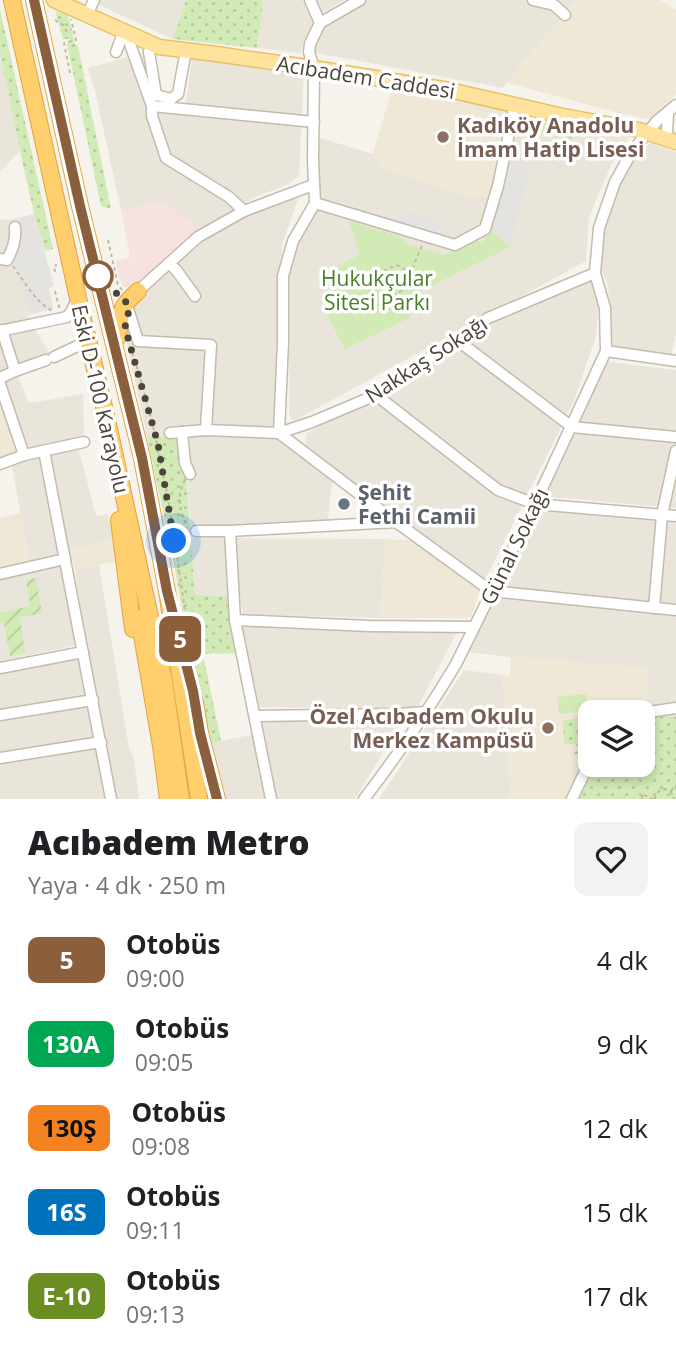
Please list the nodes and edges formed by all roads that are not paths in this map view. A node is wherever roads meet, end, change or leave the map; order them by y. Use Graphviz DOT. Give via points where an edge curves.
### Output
graph roads {
  1 [pos="12,0"];
  2 [pos="34,0"];
  3 [pos="310,0"];
  4 [pos="349,0"];
  5 [pos="360,0"];
  6 [pos="533,0"];
  7 [pos="64,4"];
  8 [pos="91,7"];
  9 [pos="565,15"];
  10 [pos="319,21"];
  11 [pos="125,32"];
  12 [pos="151,44"];
  13 [pos="186,50"];
  14 [pos="116,52"];
  15 [pos="307,61"];
  16 [pos="515,105"];
  17 [pos="152,106"];
  18 [pos="672,109"];
  19 [pos="314,122"];
  20 [pos="660,134"];
  21 [pos="313,185"];
  22 [pos="314,203"];
  23 [pos="244,211"];
  24 [pos="15,227"];
  25 [pos="0,259"];
  26 [pos="169,263"];
  27 [pos="96,269"];
  28 [pos="596,273"];
  29 [pos="130,294"];
  30 [pos="195,296"];
  31 [pos="78,298"];
  32 [pos="1,330"];
  33 [pos="457,340"];
  34 [pos="88,341"];
  35 [pos="122,344"];
  36 [pos="606,351"];
  37 [pos="676,361"];
  38 [pos="15,371"];
  39 [pos="0,378"];
  40 [pos="0,384"];
  41 [pos="376,395"];
  42 [pos="106,415"];
  43 [pos="572,427"];
  44 [pos="206,430"];
  45 [pos="279,433"];
  46 [pos="676,437"];
  47 [pos="84,442"];
  48 [pos="44,451"];
  49 [pos="676,451"];
  50 [pos="24,455"];
  51 [pos="0,464"];
  52 [pos="190,474"];
  53 [pos="535,504"];
  54 [pos="662,515"];
  55 [pos="676,516"];
  56 [pos="119,520"];
  57 [pos="396,522"];
  58 [pos="230,531"];
  59 [pos="194,533"];
  60 [pos="65,559"];
  61 [pos="0,574"];
  62 [pos="167,591"];
  63 [pos="491,591"];
  64 [pos="654,608"];
  65 [pos="676,610"];
  66 [pos="235,620"];
  67 [pos="474,627"];
  68 [pos="83,652"];
  69 [pos="0,667"];
  70 [pos="93,700"];
  71 [pos="676,708"];
  72 [pos="655,711"];
  73 [pos="425,712"];
  74 [pos="0,715"];
  75 [pos="255,716"];
  76 [pos="101,742"];
  77 [pos="0,758"];
  78 [pos="582,777"];
  79 [pos="111,799"];
  80 [pos="158,799"];
  81 [pos="168,799"];
  82 [pos="181,799"];
  83 [pos="199,799"];
  84 [pos="217,799"];
  85 [pos="271,799"];
  86 [pos="364,799"];
  87 [pos="572,799"];
  1 -- 31 [label="highway, Eski D-100 Karayolu"];
  2 -- 27 [label="highway, Eski D-100 Karayolu"];
  3 -- 10 [label="street"];
  4 -- 10 [label="street"];
  5 -- 10 [label="street"];
  6 -- 9 [label="street" via="554,5"];
  7 -- 8 [label="main road, Acıbadem Caddesi"];
  8 -- 11 [label="main road, Acıbadem Caddesi"];
  8 -- 15 [label="main road, Acıbadem Caddesi" via="164,41"];
  10 -- 15 [label="street"];
  11 -- 12 [label="main road, Acıbadem Caddesi"];
  11 -- 14 [label="street"];
  11 -- 17 [label="street"];
  12 -- 13 [label="main road, Acıbadem Caddesi"];
  12 -- 13 [label="street" via="156,95 171,99 178,94"];
  13 -- 15 [label="main road, Acıbadem Caddesi"];
  15 -- 16 [label="main road, Acıbadem Caddesi"];
  15 -- 19 [label="street"];
  15 -- 20 [label="main road, Acıbadem Caddesi" via="418,77 628,119"];
  16 -- 20 [label="main road, Acıbadem Caddesi"];
  16 -- 22 [label="street" via="485,229 455,245"];
  17 -- 19 [label="street"];
  17 -- 23 [label="street" via="166,158"];
  18 -- 20 [label="street"];
  19 -- 21 [label="street"];
  20 -- 28 [label="street, Günal Sokağı" via="615,182 599,228"];
  21 -- 22 [label="street"];
  21 -- 23 [label="street"];
  22 -- 45 [label="street" via="293,240 283,276"];
  23 -- 26 [label="street" via="198,237"];
  24 -- 25 [label="street" via="13,249 7,260"];
  26 -- 29 [label="street"];
  26 -- 30 [label="street"];
  27 -- 29 [label="highway" via="111,287"];
  27 -- 35 [label="highway, Eski D-100 Karayolu"];
  28 -- 33 [label="street, Nakkaş Sokağı" via="488,318"];
  28 -- 36 [label="street, Günal Sokağı" via="605,308"];
  29 -- 35 [label="highway" via="118,318"];
  29 -- 44 [label="street" via="138,341 211,345"];
  31 -- 32 [label="street" via="66,317"];
  31 -- 34 [label="highway, Eski D-100 Karayolu"];
  32 -- 38 [label="street"];
  33 -- 41 [label="street, Nakkaş Sokağı"];
  33 -- 43 [label="street"];
  34 -- 38 [label="street"];
  34 -- 42 [label="highway, Eski D-100 Karayolu"];
  35 -- 62 [label="highway, Eski D-100 Karayolu"];
  36 -- 37 [label="street"];
  36 -- 43 [label="street, Günal Sokağı"];
  38 -- 39 [label="street"];
  40 -- 50 [label="street"];
  41 -- 45 [label="street, Nakkaş Sokağı"];
  41 -- 53 [label="street" via="498,490"];
  42 -- 56 [label="highway"];
  42 -- 82 [label="highway, Eski D-100 Karayolu" via="164,681"];
  43 -- 46 [label="street"];
  43 -- 53 [label="street, Günal Sokağı"];
  44 -- 45 [label="street, Nakkaş Sokağı"];
  44 -- 52 [label="street, Nakkaş Sokağı" via="176,432"];
  45 -- 57 [label="street"];
  47 -- 48 [label="street"];
  48 -- 50 [label="street"];
  48 -- 60 [label="street"];
  49 -- 54 [label="street"];
  50 -- 51 [label="street"];
  53 -- 54 [label="street"];
  53 -- 63 [label="street, Günal Sokağı"];
  54 -- 55 [label="street"];
  54 -- 64 [label="street"];
  56 -- 80 [label="highway"];
  56 -- 81 [label="highway" via="144,642"];
  57 -- 58 [label="street"];
  57 -- 63 [label="street"];
  58 -- 59 [label="street"];
  58 -- 66 [label="street"];
  60 -- 61 [label="street"];
  60 -- 68 [label="street"];
  62 -- 83 [label="highway, Eski D-100 Karayolu"];
  62 -- 84 [label="highway"];
  63 -- 64 [label="street"];
  63 -- 67 [label="street, Günal Sokağı"];
  64 -- 65 [label="street"];
  66 -- 67 [label="street"];
  66 -- 75 [label="street"];
  67 -- 73 [label="street, Günal Sokağı"];
  68 -- 69 [label="street"];
  68 -- 70 [label="street"];
  70 -- 74 [label="street"];
  70 -- 76 [label="street"];
  71 -- 72 [label="street"];
  73 -- 75 [label="street"];
  73 -- 86 [label="street, Günal Sokağı"];
  75 -- 85 [label="street"];
  76 -- 77 [label="street"];
  76 -- 79 [label="street"];
  78 -- 87 [label="street"];
}
